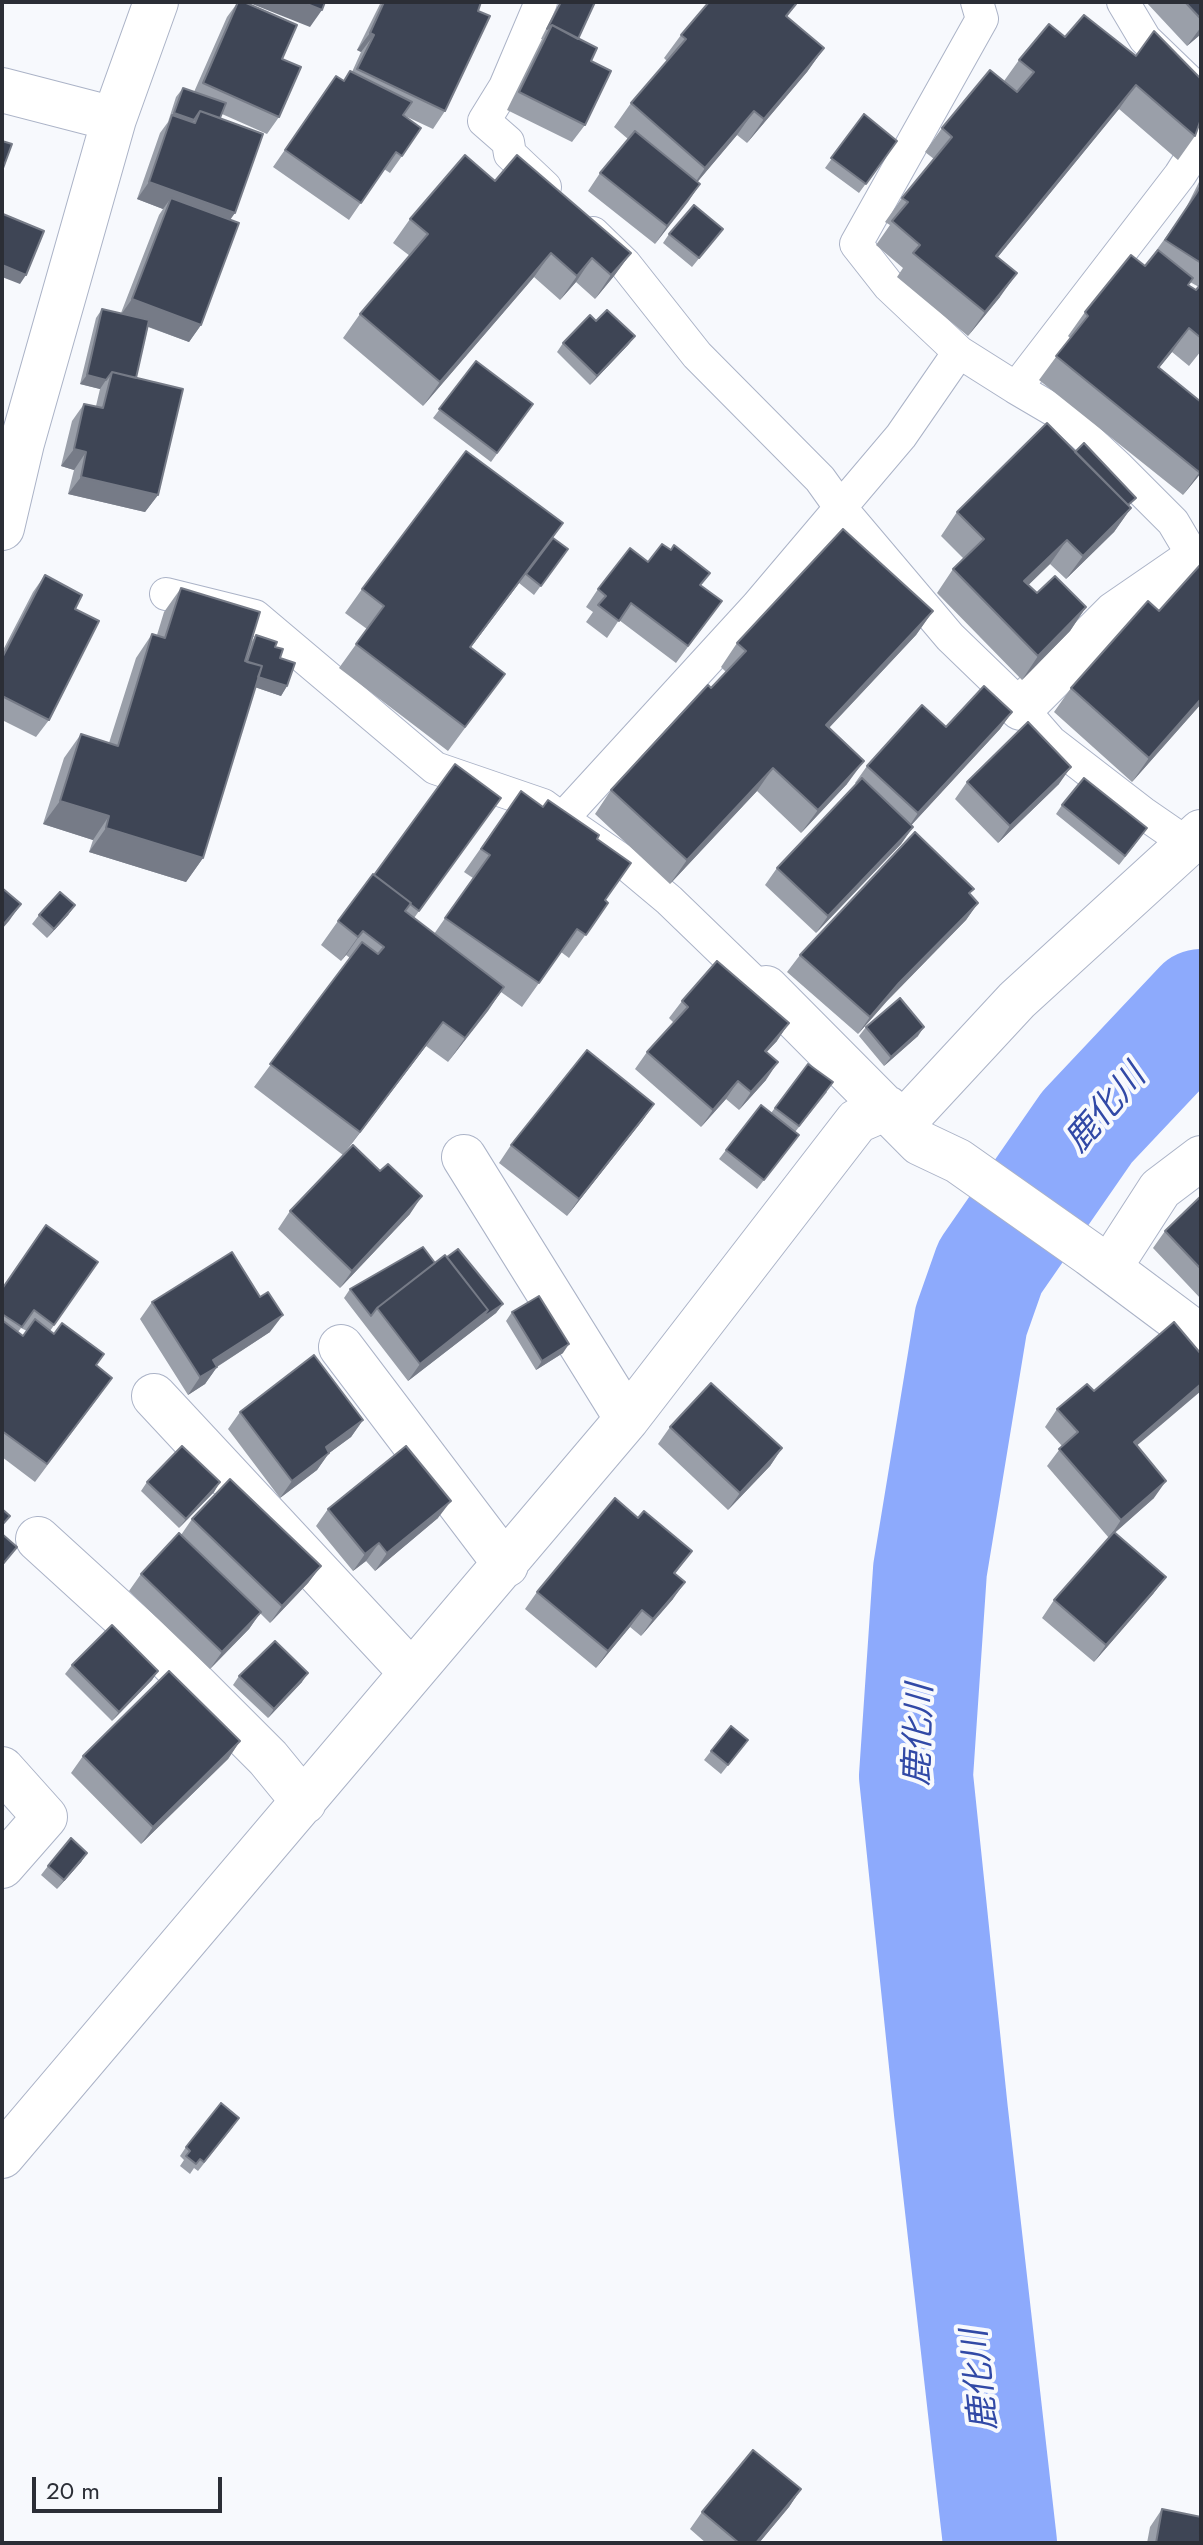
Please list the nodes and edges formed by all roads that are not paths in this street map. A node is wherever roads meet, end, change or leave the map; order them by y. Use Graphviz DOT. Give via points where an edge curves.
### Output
graph roads {
  1 [pos="156,2"];
  2 [pos="541,2"];
  3 [pos="977,2"];
  4 [pos="1123,2"];
  5 [pos="2,90"];
  6 [pos="1201,93"];
  7 [pos="114,119"];
  8 [pos="1201,142"];
  9 [pos="959,352"];
  10 [pos="1016,388"];
  11 [pos="12,439"];
  12 [pos="840,507"];
  13 [pos="2,528"];
  14 [pos="1198,561"];
  15 [pos="166,594"];
  16 [pos="1021,708"];
  17 [pos="562,819"];
  18 [pos="1195,838"];
  19 [pos="766,988"];
  20 [pos="903,1125"];
  21 [pos="464,1157"];
  22 [pos="1201,1158"];
  23 [pos="1100,1261"];
  24 [pos="1201,1337"];
  25 [pos="341,1347"];
  26 [pos="154,1396"];
  27 [pos="627,1419"];
  28 [pos="38,1539"];
  29 [pos="506,1565"];
  30 [pos="411,1672"];
  31 [pos="2,1769"];
  32 [pos="304,1802"];
  33 [pos="2,1866"];
  34 [pos="2,2156"];
  1 -- 7 [label="street"];
  2 -- 12 [label="lane" via="505,87 484,121 508,142 510,154 625,264 697,355 820,479"];
  3 -- 9 [label="lane" via="982,19 856,244 889,286"];
  4 -- 6 [label="lane" via="1145,39"];
  5 -- 7 [label="street"];
  7 -- 11 [label="street"];
  8 -- 10 [label="lane"];
  9 -- 10 [label="lane"];
  9 -- 12 [label="lane" via="901,436"];
  10 -- 14 [label="lane" via="1062,415 1119,468 1173,522"];
  11 -- 13 [label="street"];
  12 -- 16 [label="lane" via="950,637"];
  12 -- 17 [label="lane"];
  14 -- 16 [label="street" via="1115,614"];
  15 -- 17 [label="lane" via="255,616 435,768 543,805"];
  16 -- 18 [label="lane" via="1051,742 1143,813"];
  17 -- 19 [label="lane" via="620,859"];
  18 -- 20 [label="street" via="1017,1000"];
  19 -- 20 [label="street"];
  20 -- 23 [label="street"];
  20 -- 27 [label="street" via="857,1121"];
  21 -- 27 [label="street"];
  22 -- 23 [label="street" via="1160,1189"];
  23 -- 24 [label="street"];
  25 -- 29 [label="street"];
  26 -- 30 [label="street"];
  27 -- 29 [label="street"];
  28 -- 32 [label="street" via="174,1664"];
  29 -- 30 [label="street"];
  30 -- 32 [label="street"];
  31 -- 33 [label="street" via="45,1817"];
  32 -- 34 [label="street"];
}
